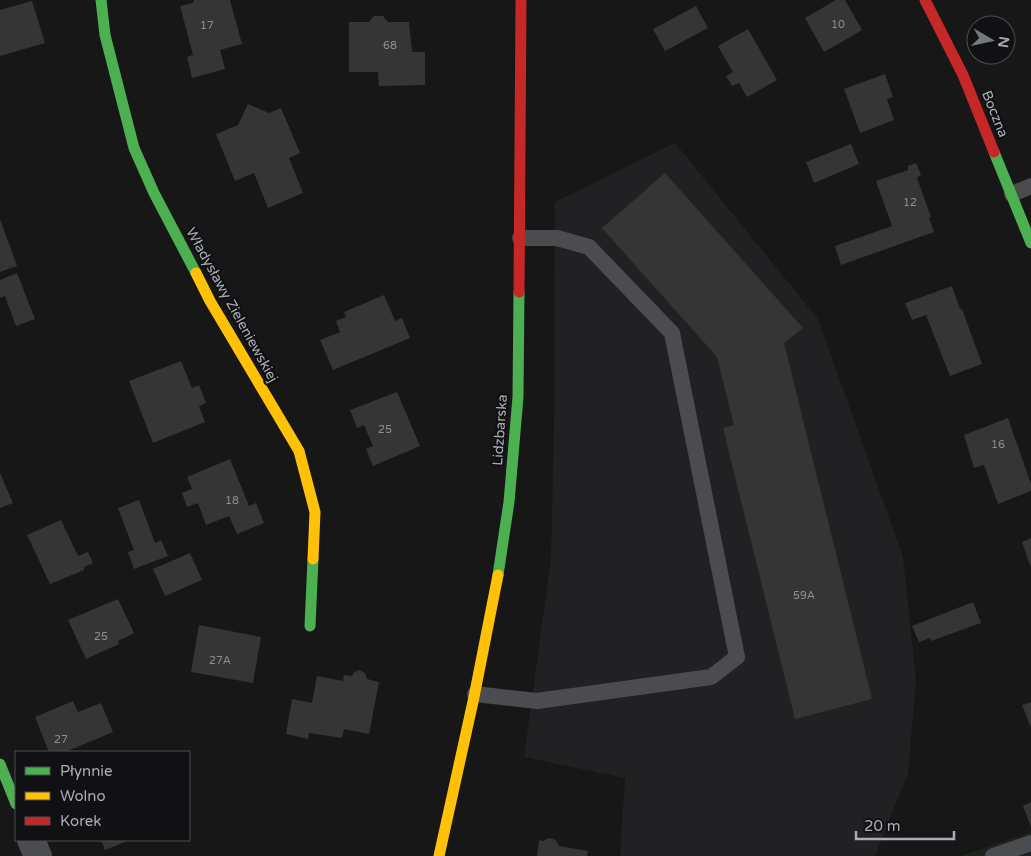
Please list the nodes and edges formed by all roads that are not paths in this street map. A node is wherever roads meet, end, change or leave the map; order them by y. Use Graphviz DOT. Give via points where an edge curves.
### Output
graph roads {
  1 [pos="100,0"];
  2 [pos="521,0"];
  3 [pos="925,0"];
  4 [pos="1031,186"];
  5 [pos="1012,194"];
  6 [pos="520,238"];
  7 [pos="1031,243"];
  8 [pos="310,626"];
  9 [pos="475,694"];
  10 [pos="0,764"];
  11 [pos="15,802"];
  12 [pos="31,841"];
  13 [pos="1031,843"];
  14 [pos="38,856"];
  15 [pos="439,856"];
  16 [pos="994,856"];
  1 -- 8 [label="street, Władysławy Zieleniewskiej" via="105,35 134,148 154,194 210,301 300,452 315,512"];
  2 -- 6 [label="street, Lidzbarska"];
  3 -- 5 [label="street, Boczna" via="963,74"];
  4 -- 5 [label="lane"];
  5 -- 7 [label="street, Boczna"];
  6 -- 9 [label="street, Lidzbarska" via="514,455 505,535"];
  6 -- 9 [label="lane" via="557,238 589,247 672,333 737,657 711,677 538,701"];
  9 -- 15 [label="street, Lidzbarska"];
  10 -- 11 [label="street"];
  12 -- 14 [label="street"];
  13 -- 16 [label="lane"];
}
